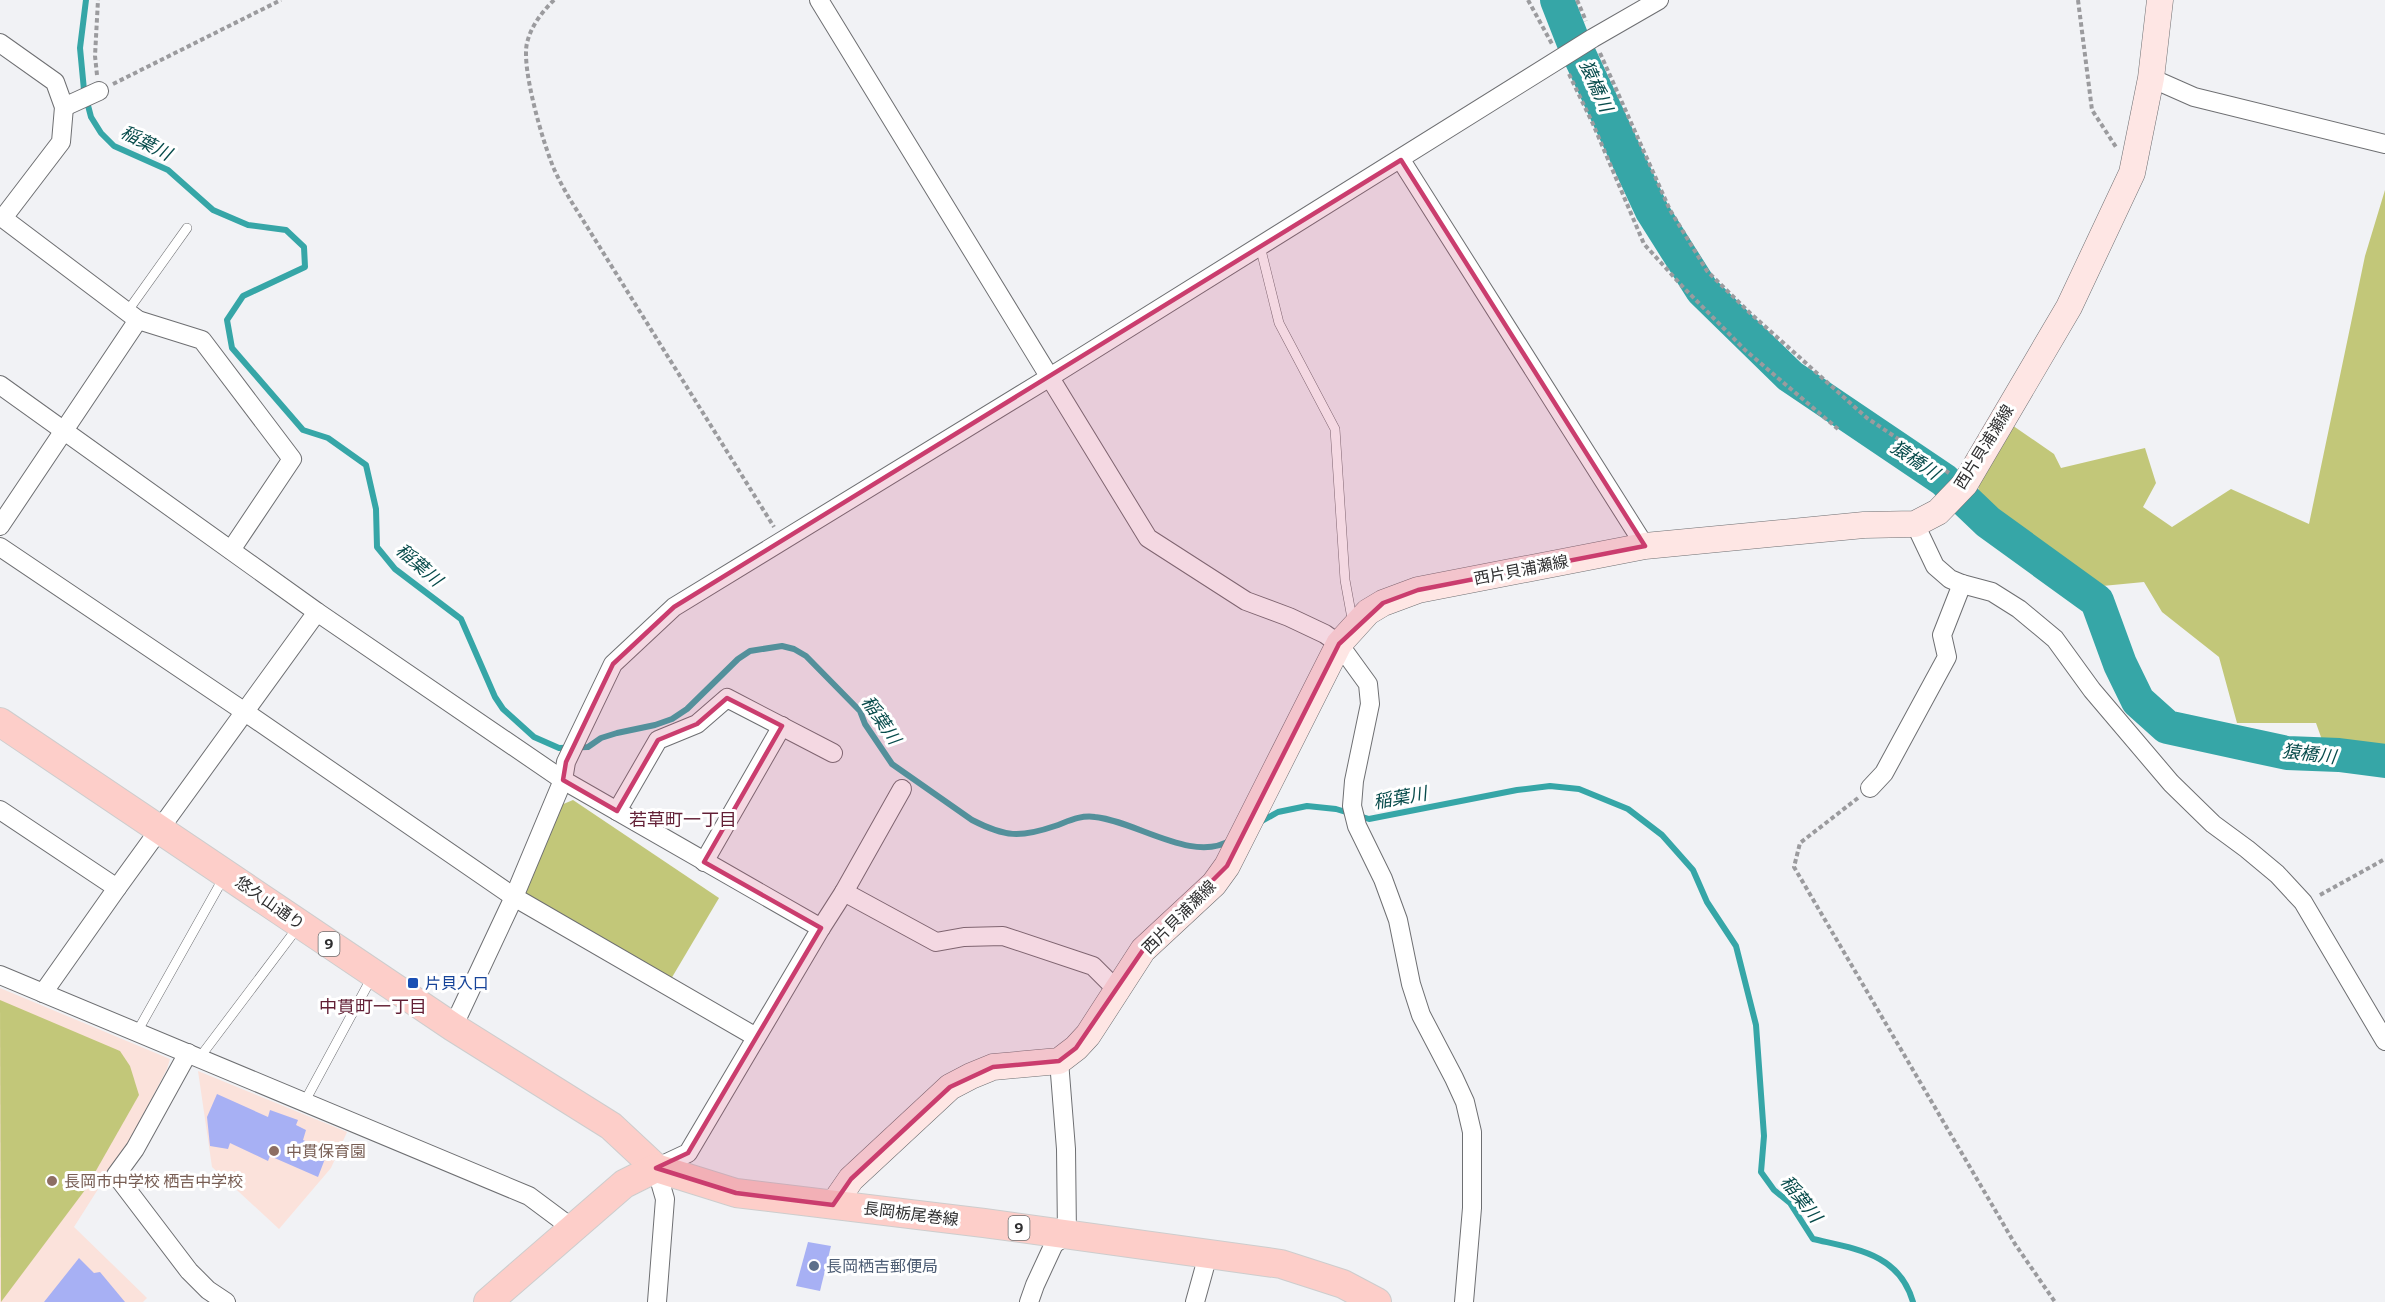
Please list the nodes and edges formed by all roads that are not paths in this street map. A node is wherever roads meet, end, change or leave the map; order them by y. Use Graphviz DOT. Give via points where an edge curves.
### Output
graph roads {
  1 [pos="819,0"];
  2 [pos="1659,0"];
  3 [pos="2160,0"];
  4 [pos="0,43"];
  5 [pos="2151,78"];
  6 [pos="99,91"];
  7 [pos="64,106"];
  8 [pos="2385,144"];
  9 [pos="1401,160"];
  10 [pos="1,217"];
  11 [pos="187,228"];
  12 [pos="1260,246"];
  13 [pos="133,316"];
  14 [pos="1050,377"];
  15 [pos="0,385"];
  16 [pos="63,430"];
  17 [pos="1915,524"];
  18 [pos="0,525"];
  19 [pos="1645,546"];
  20 [pos="0,547"];
  21 [pos="231,550"];
  22 [pos="1962,584"];
  23 [pos="317,612"];
  24 [pos="1346,635"];
  25 [pos="245,712"];
  26 [pos="0,722"];
  27 [pos="782,726"];
  28 [pos="833,753"];
  29 [pos="565,771"];
  30 [pos="1870,788"];
  31 [pos="902,789"];
  32 [pos="0,810"];
  33 [pos="617,811"];
  34 [pos="160,829"];
  35 [pos="704,862"];
  36 [pos="226,873"];
  37 [pos="117,888"];
  38 [pos="844,892"];
  39 [pos="514,897"];
  40 [pos="300,925"];
  41 [pos="820,928"];
  42 [pos="374,974"];
  43 [pos="0,975"];
  44 [pos="1117,990"];
  45 [pos="44,993"];
  46 [pos="453,1027"];
  47 [pos="137,1032"];
  48 [pos="756,1037"];
  49 [pos="2385,1041"];
  50 [pos="194,1055"];
  51 [pos="1059,1060"];
  52 [pos="305,1101"];
  53 [pos="657,1168"];
  54 [pos="833,1205"];
  55 [pos="572,1228"];
  56 [pos="1067,1235"];
  57 [pos="1208,1255"];
  58 [pos="226,1302"];
  59 [pos="488,1302"];
  60 [pos="657,1302"];
  61 [pos="1029,1302"];
  62 [pos="1195,1302"];
  63 [pos="1377,1302"];
  64 [pos="1464,1302"];
  1 -- 14 [label="street"];
  2 -- 9 [label="street"];
  3 -- 5 [label="main road, 西片貝浦瀬線"];
  4 -- 7 [label="street" via="55,82"];
  5 -- 8 [label="street" via="2194,97"];
  5 -- 17 [label="main road, 西片貝浦瀬線" via="2132,173 2068,307 1965,484 1938,512"];
  6 -- 7 [label="street"];
  7 -- 10 [label="street" via="61,142"];
  9 -- 12 [label="street"];
  9 -- 19 [label="street"];
  10 -- 13 [label="street"];
  11 -- 13 [label="lane"];
  12 -- 14 [label="street"];
  12 -- 24 [label="lane" via="1279,322 1335,429"];
  13 -- 16 [label="street"];
  13 -- 21 [label="street" via="202,340 292,459"];
  14 -- 24 [label="street" via="1148,538 1246,601 1325,634"];
  14 -- 29 [label="street" via="674,607 613,664"];
  15 -- 16 [label="street"];
  16 -- 18 [label="street"];
  16 -- 21 [label="street"];
  17 -- 19 [label="main road, 西片貝浦瀬線" via="1864,525"];
  17 -- 22 [label="street" via="1935,566"];
  19 -- 24 [label="main road, 西片貝浦瀬線" via="1418,590 1368,612"];
  20 -- 25 [label="street"];
  21 -- 23 [label="street"];
  22 -- 30 [label="street" via="1942,635 1947,657 1884,773"];
  22 -- 49 [label="street" via="1992,592 2055,639 2092,690 2171,783 2213,824 2277,874 2303,903"];
  23 -- 25 [label="street"];
  23 -- 29 [label="street"];
  24 -- 44 [label="main road, 西片貝浦瀬線" via="1227,866 1214,884 1143,950"];
  24 -- 64 [label="street" via="1368,684 1371,704 1354,782 1352,806 1357,826 1398,920 1420,1015 1465,1102 1472,1132 1472,1208"];
  25 -- 34 [label="street"];
  25 -- 39 [label="street"];
  26 -- 34 [label="main road, 悠久山通り / 9"];
  27 -- 28 [label="street"];
  27 -- 33 [label="street" via="727,698 697,724 658,740"];
  27 -- 35 [label="street"];
  29 -- 33 [label="street"];
  29 -- 39 [label="street"];
  31 -- 38 [label="street"];
  32 -- 37 [label="street"];
  33 -- 35 [label="street"];
  34 -- 36 [label="main road, 悠久山通り / 9"];
  34 -- 37 [label="street"];
  35 -- 41 [label="street"];
  36 -- 40 [label="main road, 悠久山通り / 9"];
  36 -- 47 [label="lane"];
  37 -- 45 [label="street"];
  38 -- 41 [label="street"];
  38 -- 44 [label="street" via="936,942 1003,936 1093,966"];
  39 -- 46 [label="street"];
  39 -- 48 [label="street"];
  40 -- 42 [label="main road, 悠久山通り / 9"];
  40 -- 50 [label="lane"];
  41 -- 48 [label="street"];
  42 -- 46 [label="main road, 悠久山通り / 9"];
  42 -- 52 [label="lane"];
  43 -- 45 [label="street"];
  44 -- 51 [label="main road, 西片貝浦瀬線" via="1088,1035"];
  45 -- 47 [label="street"];
  46 -- 53 [label="main road, 悠久山通り / 9" via="611,1126"];
  47 -- 50 [label="street"];
  48 -- 53 [label="street" via="688,1153"];
  50 -- 52 [label="street"];
  50 -- 58 [label="street" via="116,1175 189,1272"];
  51 -- 54 [label="main road" via="993,1068 950,1087 851,1179"];
  51 -- 56 [label="street"];
  52 -- 55 [label="street" via="529,1196"];
  53 -- 54 [label="main road, 長岡栃尾巻線 / 9" via="736,1193"];
  53 -- 55 [label="main road" via="624,1184"];
  53 -- 60 [label="street" via="665,1199"];
  54 -- 56 [label="main road, 長岡栃尾巻線 / 9"];
  55 -- 59 [label="main road"];
  56 -- 57 [label="main road, 長岡栃尾巻線 / 9"];
  56 -- 61 [label="street" via="1054,1245"];
  57 -- 62 [label="street"];
  57 -- 63 [label="main road, 長岡栃尾巻線 / 9" via="1281,1264 1314,1273"];
}
